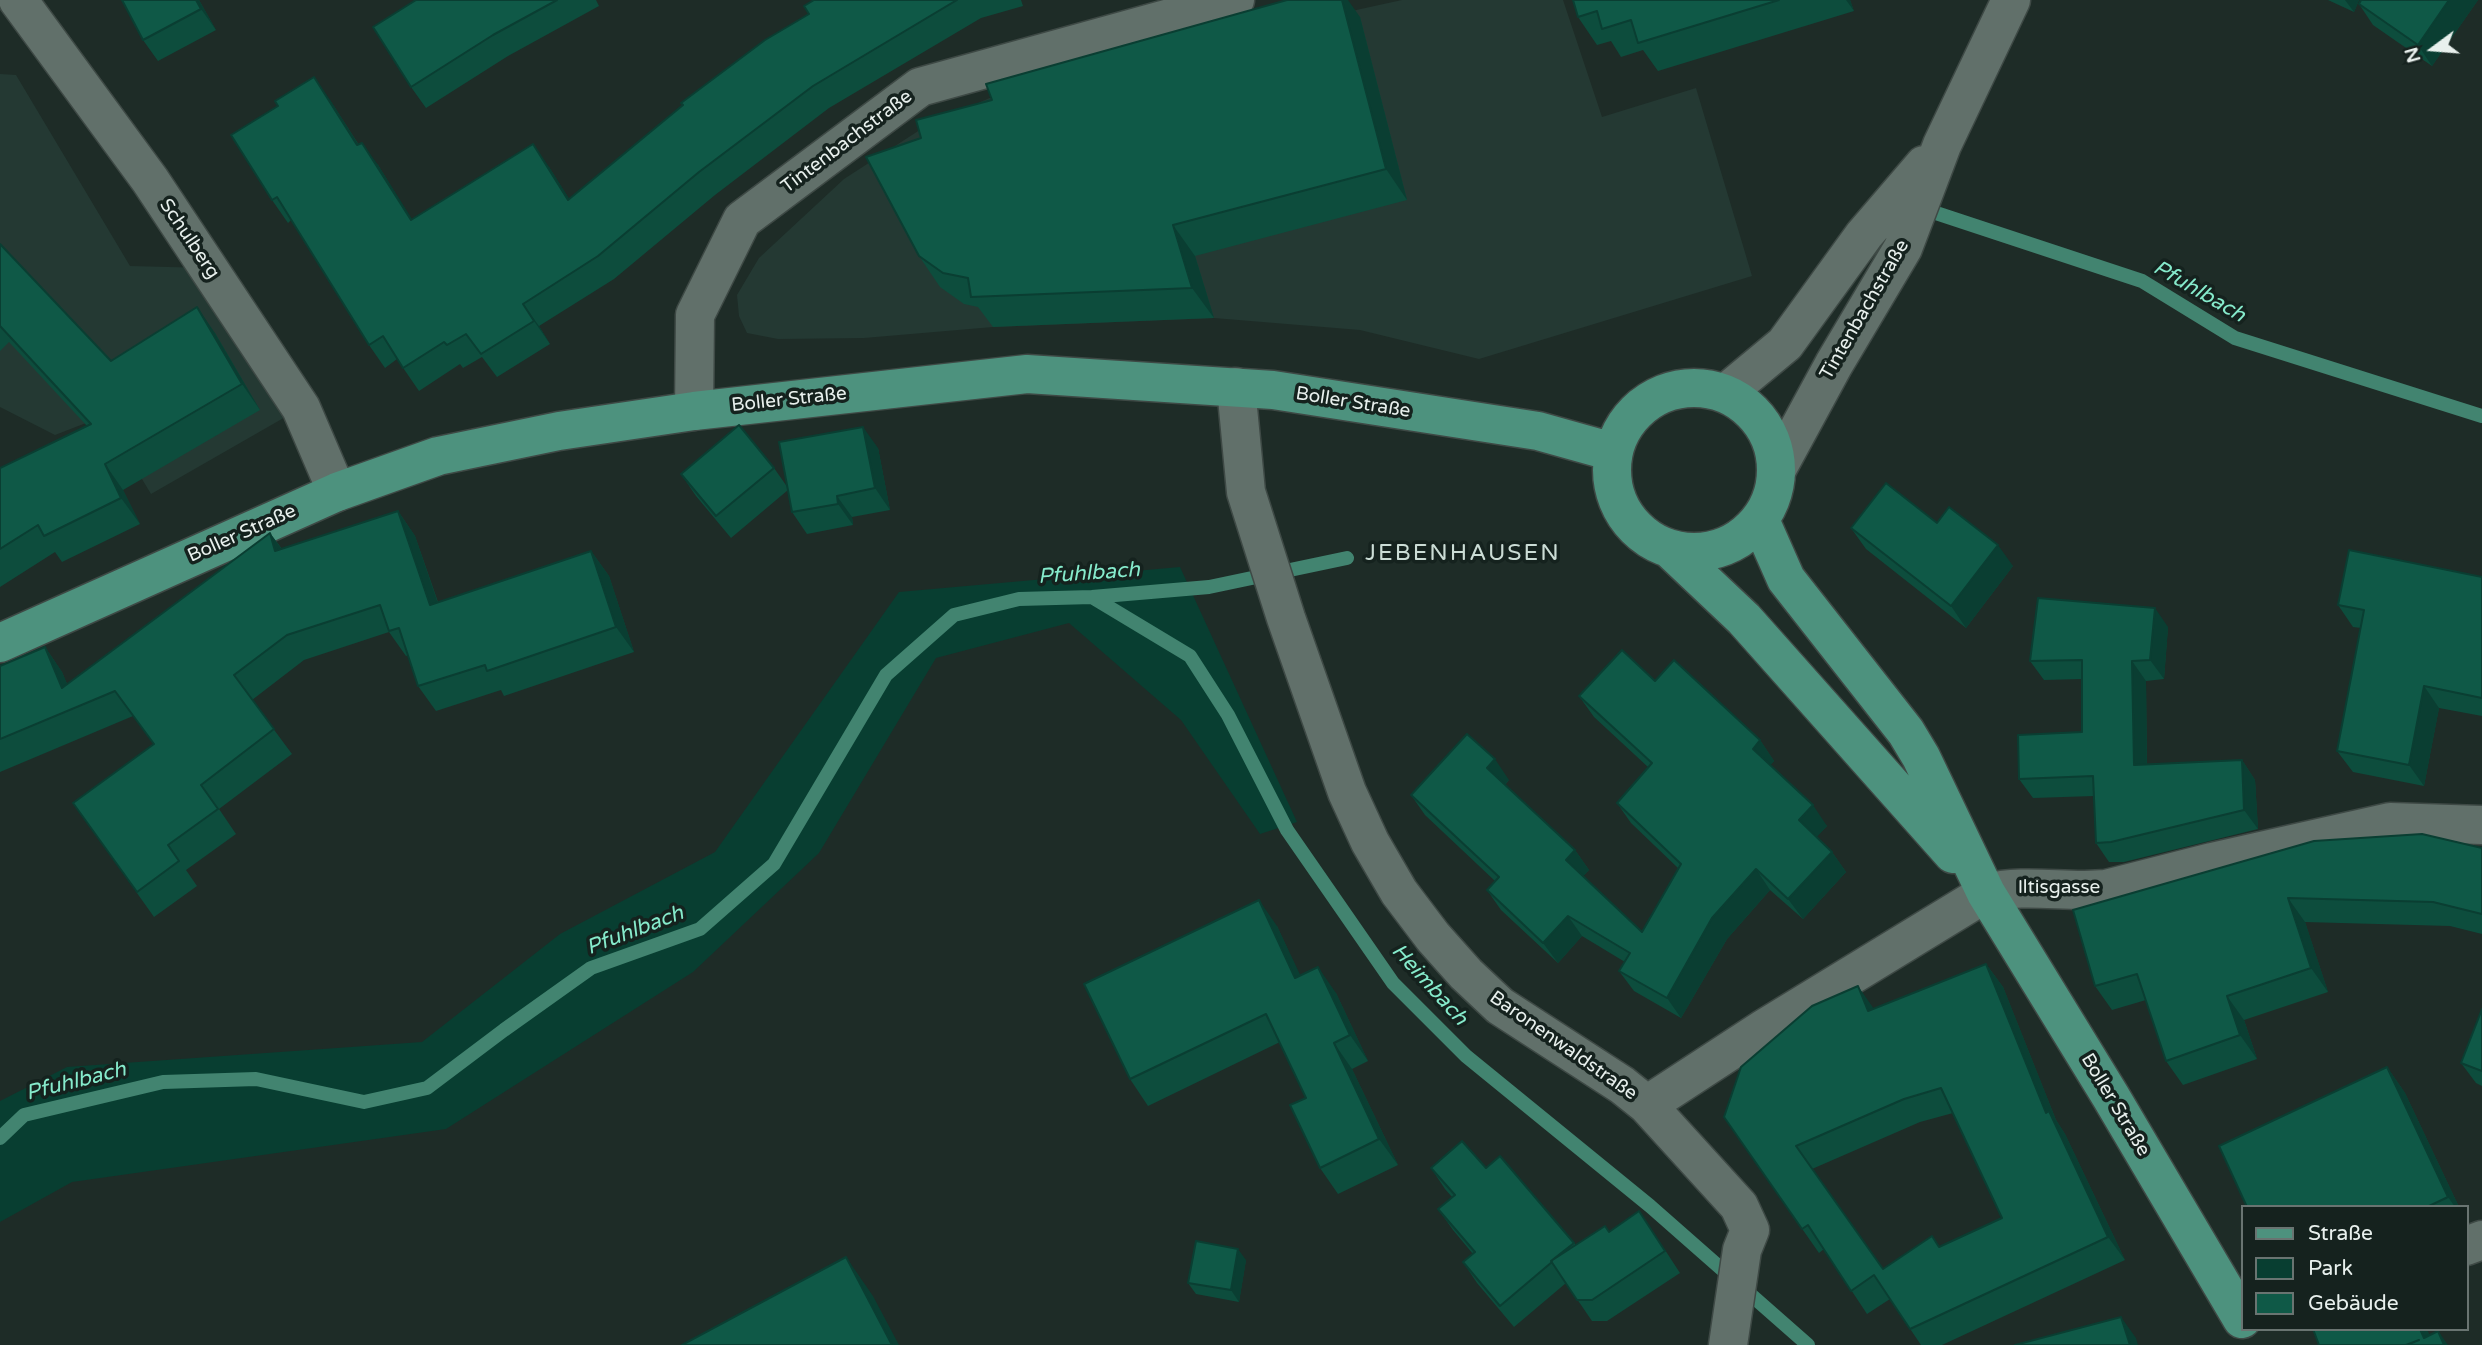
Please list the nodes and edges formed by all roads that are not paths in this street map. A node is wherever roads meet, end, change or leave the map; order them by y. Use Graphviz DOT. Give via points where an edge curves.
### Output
graph roads {
  1 [pos="19,0"];
  2 [pos="1235,0"];
  3 [pos="2011,0"];
  4 [pos="1942,145"];
  5 [pos="1236,387"];
  6 [pos="1726,393"];
  7 [pos="694,411"];
  8 [pos="1613,452"];
  9 [pos="1777,469"];
  10 [pos="337,492"];
  11 [pos="1760,520"];
  12 [pos="1671,550"];
  13 [pos="0,642"];
  14 [pos="2482,825"];
  15 [pos="1986,893"];
  16 [pos="1647,1105"];
  17 [pos="2240,1316"];
  18 [pos="1729,1339"];
  1 -- 10 [label="street, Schulberg" via="150,180 301,408"];
  2 -- 7 [label="street, Tintenbachstraße" via="920,87 742,220 695,315"];
  3 -- 4 [label="street, Tintenbachstraße"];
  4 -- 6 [label="street, Tintenbachstraße" via="1864,235 1785,344"];
  4 -- 9 [label="street, Tintenbachstraße" via="1903,248"];
  5 -- 7 [label="main road, Boller Straße" via="1027,374"];
  5 -- 8 [label="main road, Boller Straße" via="1538,431"];
  5 -- 16 [label="street, Baronenwaldstraße" via="1246,492 1347,792 1370,842 1405,901 1466,974 1500,1006"];
  6 -- 8 [label="main road" via="1706,387 1663,393 1641,407 1623,427"];
  6 -- 9 [label="main road" via="1763,424 1774,446"];
  7 -- 10 [label="main road, Boller Straße" via="559,431 438,456"];
  8 -- 12 [label="main road" via="1617,500 1630,522 1648,539"];
  9 -- 11 [label="main road" via="1772,496"];
  10 -- 13 [label="main road, Boller Straße"];
  11 -- 12 [label="main road" via="1742,538 1720,549"];
  11 -- 15 [label="main road, Boller Straße" via="1786,579 1911,740"];
  12 -- 15 [label="main road, Boller Straße" via="1744,619"];
  14 -- 15 [label="street, Iltisgasse" via="2390,822 2106,889 2024,887"];
  15 -- 16 [label="street, Iltisgasse"];
  15 -- 17 [label="main road, Boller Straße"];
  16 -- 18 [label="street, Baronenwaldstraße" via="1739,1206 1750,1230 1742,1250"];
}
